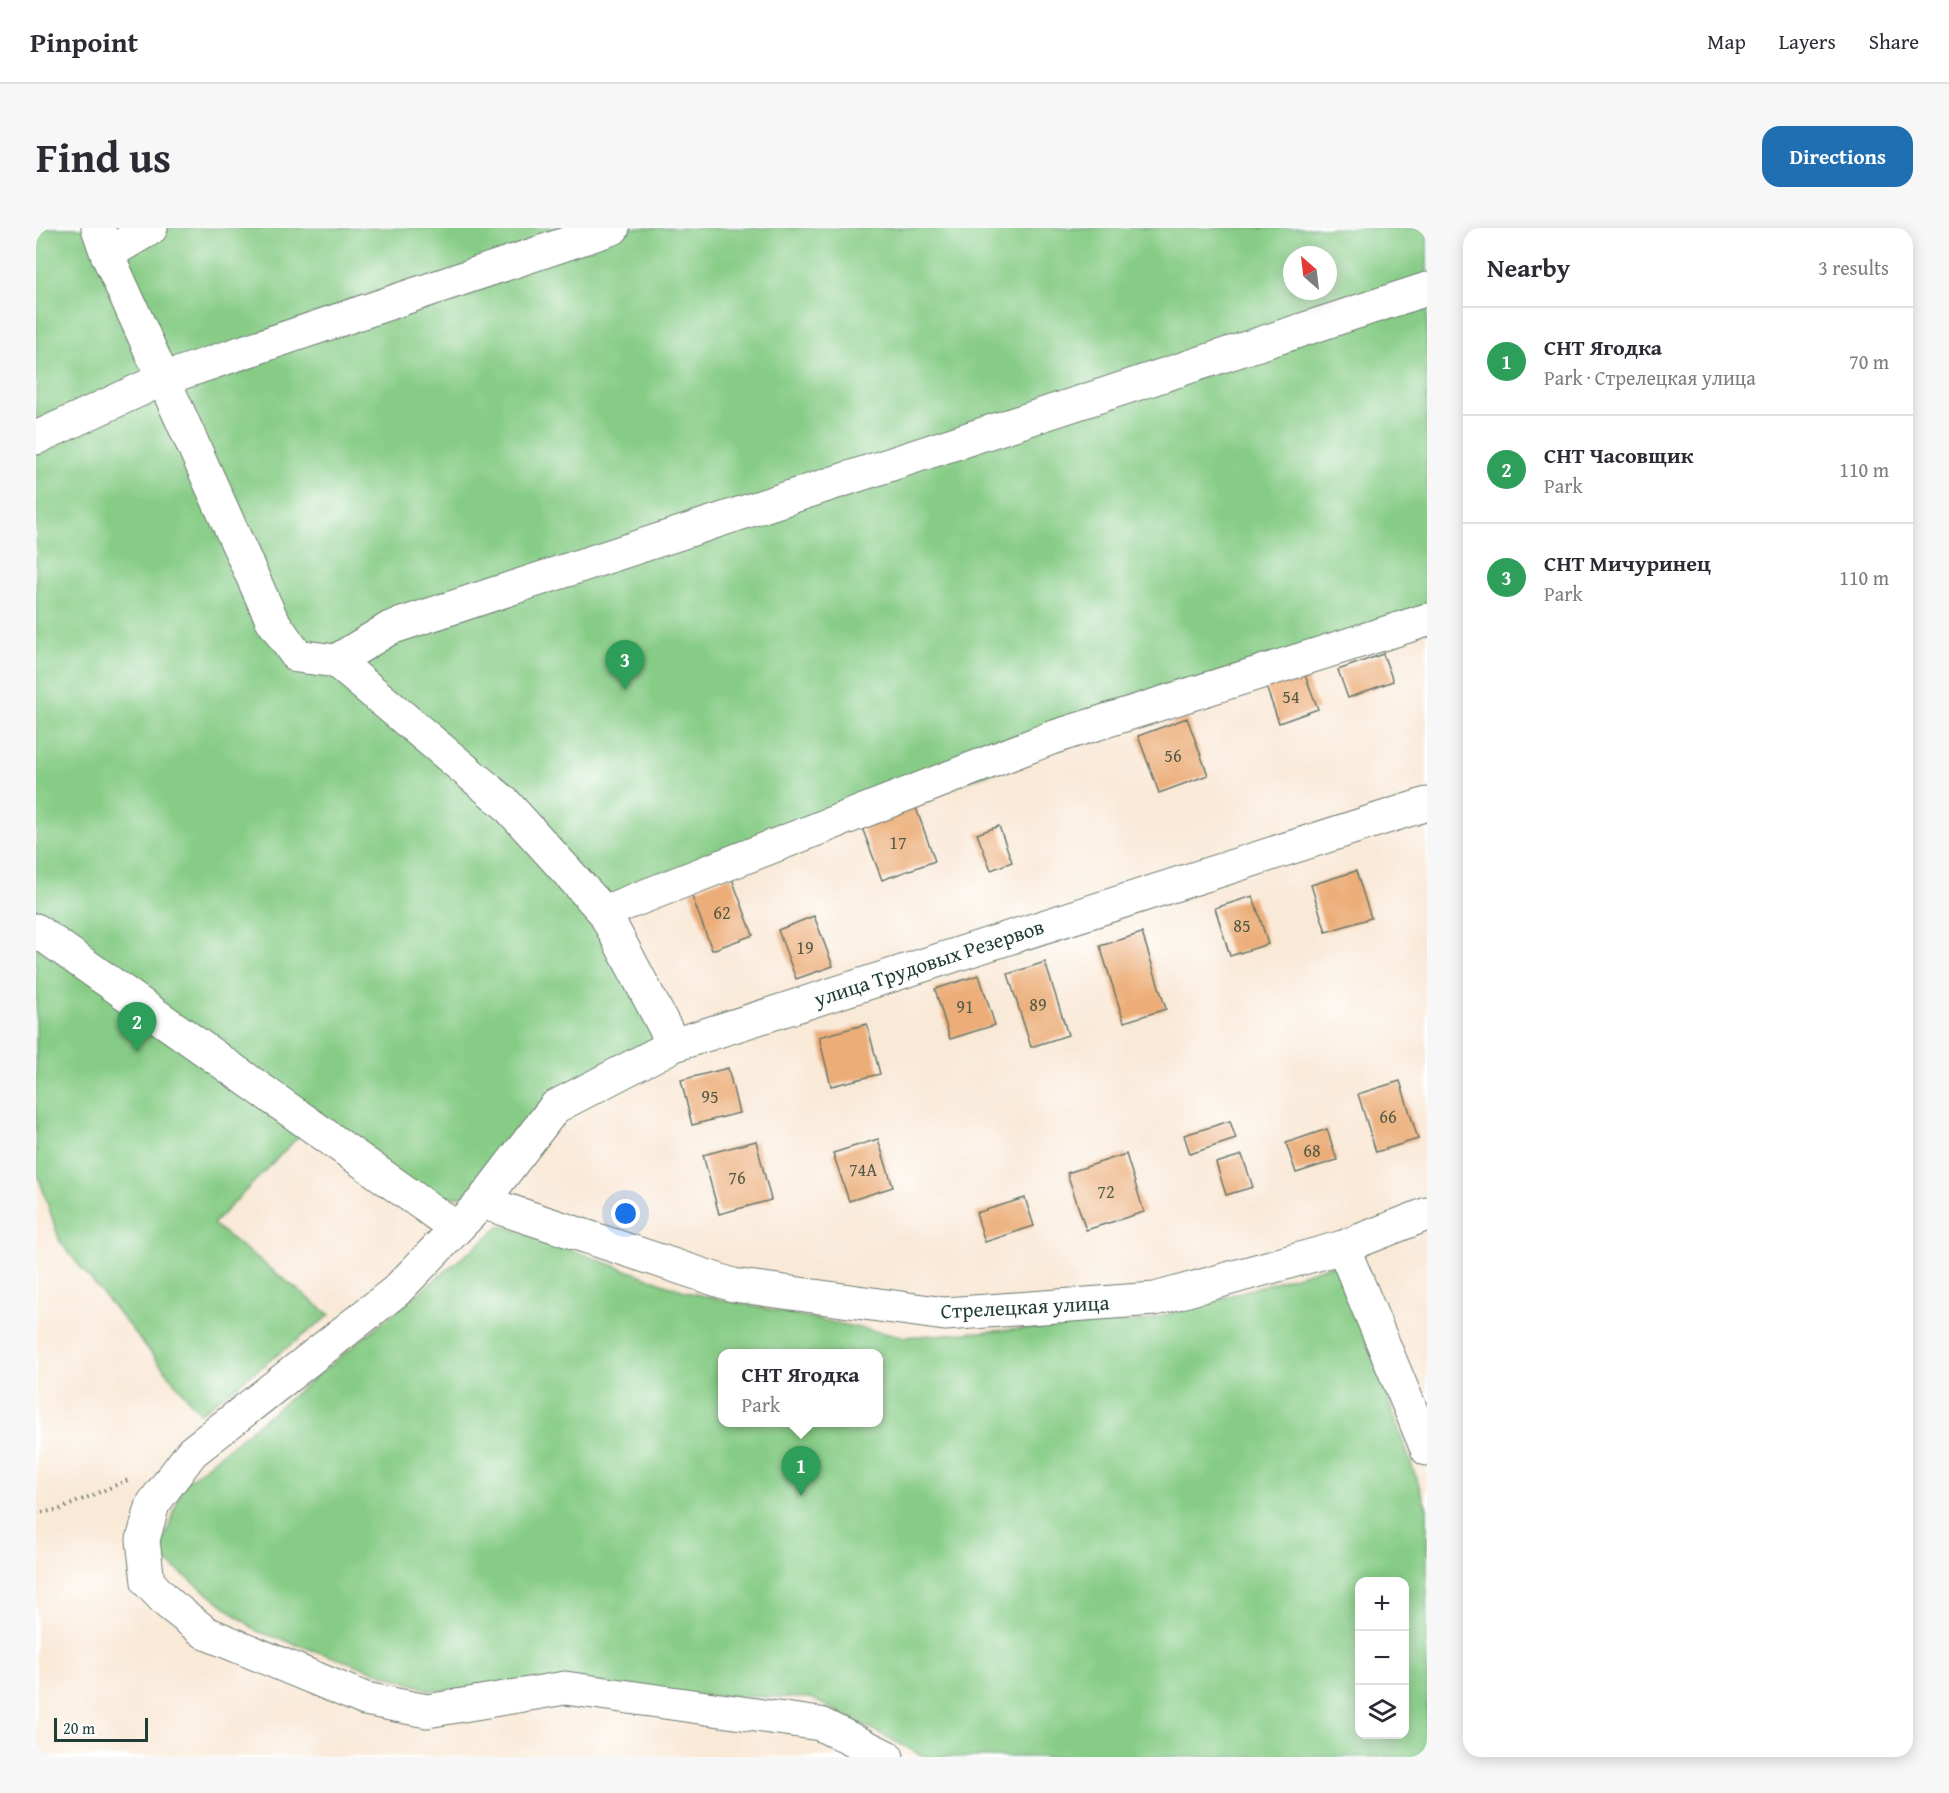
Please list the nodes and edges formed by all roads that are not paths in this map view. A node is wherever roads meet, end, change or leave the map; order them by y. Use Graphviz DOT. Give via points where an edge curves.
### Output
graph roads {
  1 [pos="151,228"];
  2 [pos="613,228"];
  3 [pos="102,241"];
  4 [pos="1427,288"];
  5 [pos="163,379"];
  6 [pos="36,438"];
  7 [pos="1427,620"];
  8 [pos="336,661"];
  9 [pos="1427,804"];
  10 [pos="604,912"];
  11 [pos="36,930"];
  12 [pos="674,1045"];
  13 [pos="482,1202"];
  14 [pos="1427,1214"];
  15 [pos="456,1228"];
  16 [pos="1343,1247"];
  17 [pos="1427,1449"];
  18 [pos="887,1757"];
  1 -- 3 [label="street"];
  2 -- 5 [label="street"];
  3 -- 5 [label="street"];
  4 -- 8 [label="street" via="390,628"];
  5 -- 6 [label="street"];
  5 -- 8 [label="street" via="272,620 297,656"];
  7 -- 10 [label="street" via="1051,738"];
  8 -- 10 [label="street" via="506,804"];
  9 -- 12 [label="street, улица Трудовых Резервов"];
  10 -- 12 [label="street"];
  11 -- 15 [label="street"];
  12 -- 13 [label="street, улица Трудовых Резервов" via="555,1107"];
  13 -- 15 [label="street, улица Трудовых Резервов"];
  13 -- 16 [label="street, Стрелецкая улица" via="733,1285 945,1314 1155,1299"];
  14 -- 16 [label="street, Стрелецкая улица"];
  15 -- 18 [label="street, улица Трудовых Резервов" via="396,1291 192,1452 153,1504 143,1540 148,1582 206,1633 365,1699 427,1711 565,1688 820,1724"];
  16 -- 17 [label="street"];
}
